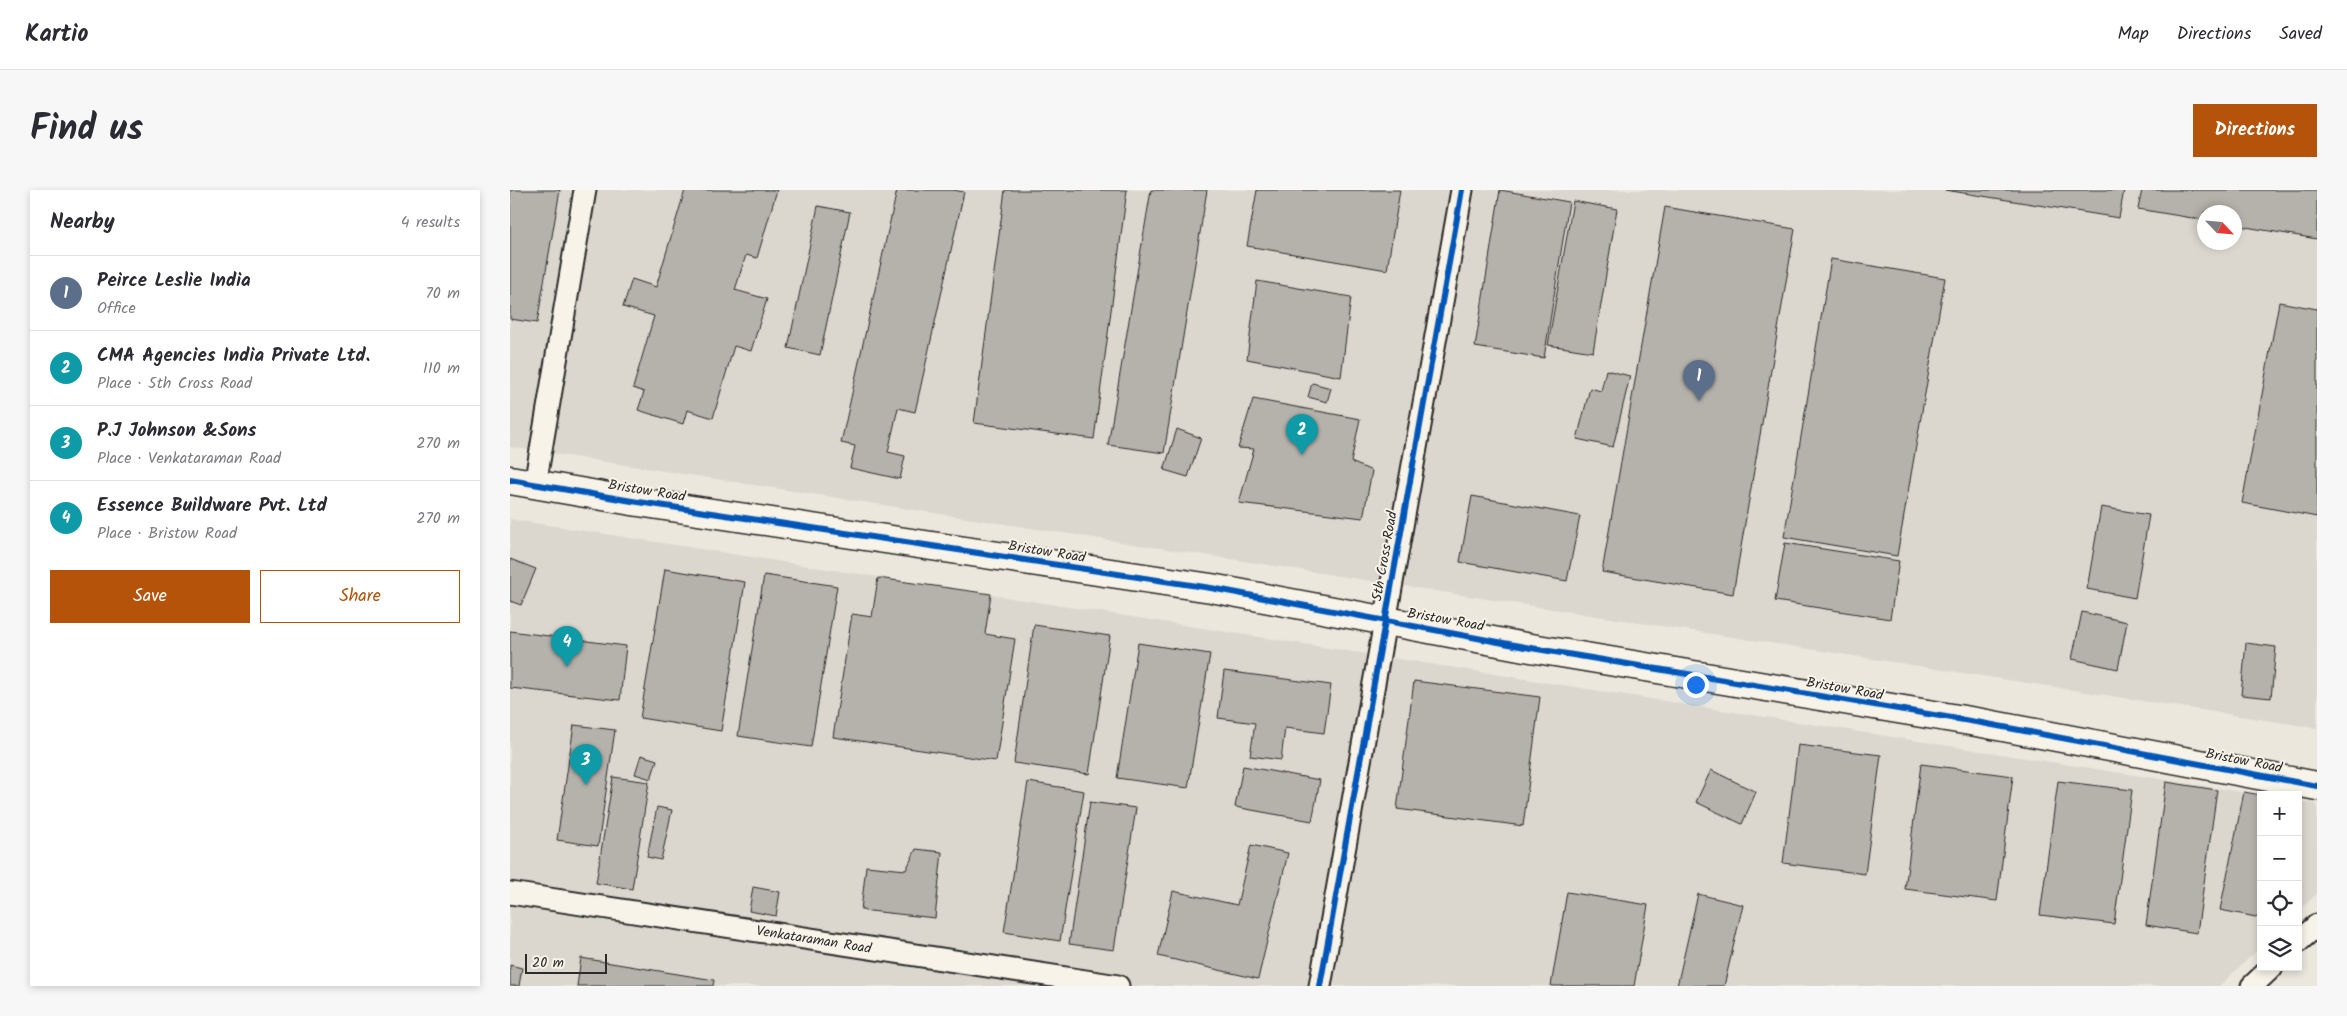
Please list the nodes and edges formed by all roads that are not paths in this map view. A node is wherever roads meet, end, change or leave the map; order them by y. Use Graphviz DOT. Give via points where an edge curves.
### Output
graph roads {
  1 [pos="585,190"];
  2 [pos="1462,190"];
  3 [pos="523,483"];
  4 [pos="1386,621"];
  5 [pos="2317,786"];
  6 [pos="510,893"];
  7 [pos="2317,925"];
  8 [pos="2302,938"];
  9 [pos="2268,971"];
  10 [pos="1118,986"];
  11 [pos="1320,986"];
  12 [pos="2252,986"];
  1 -- 3 [label="street"];
  2 -- 4 [label="street, 5th Cross Road"];
  3 -- 4 [label="street, Bristow Road" via="1211,588"];
  4 -- 5 [label="street, Bristow Road" via="1982,723"];
  4 -- 11 [label="street, 5th Cross Road"];
  6 -- 10 [label="street, Venkataraman Road"];
  7 -- 8 [label="street"];
  9 -- 12 [label="street"];
}
